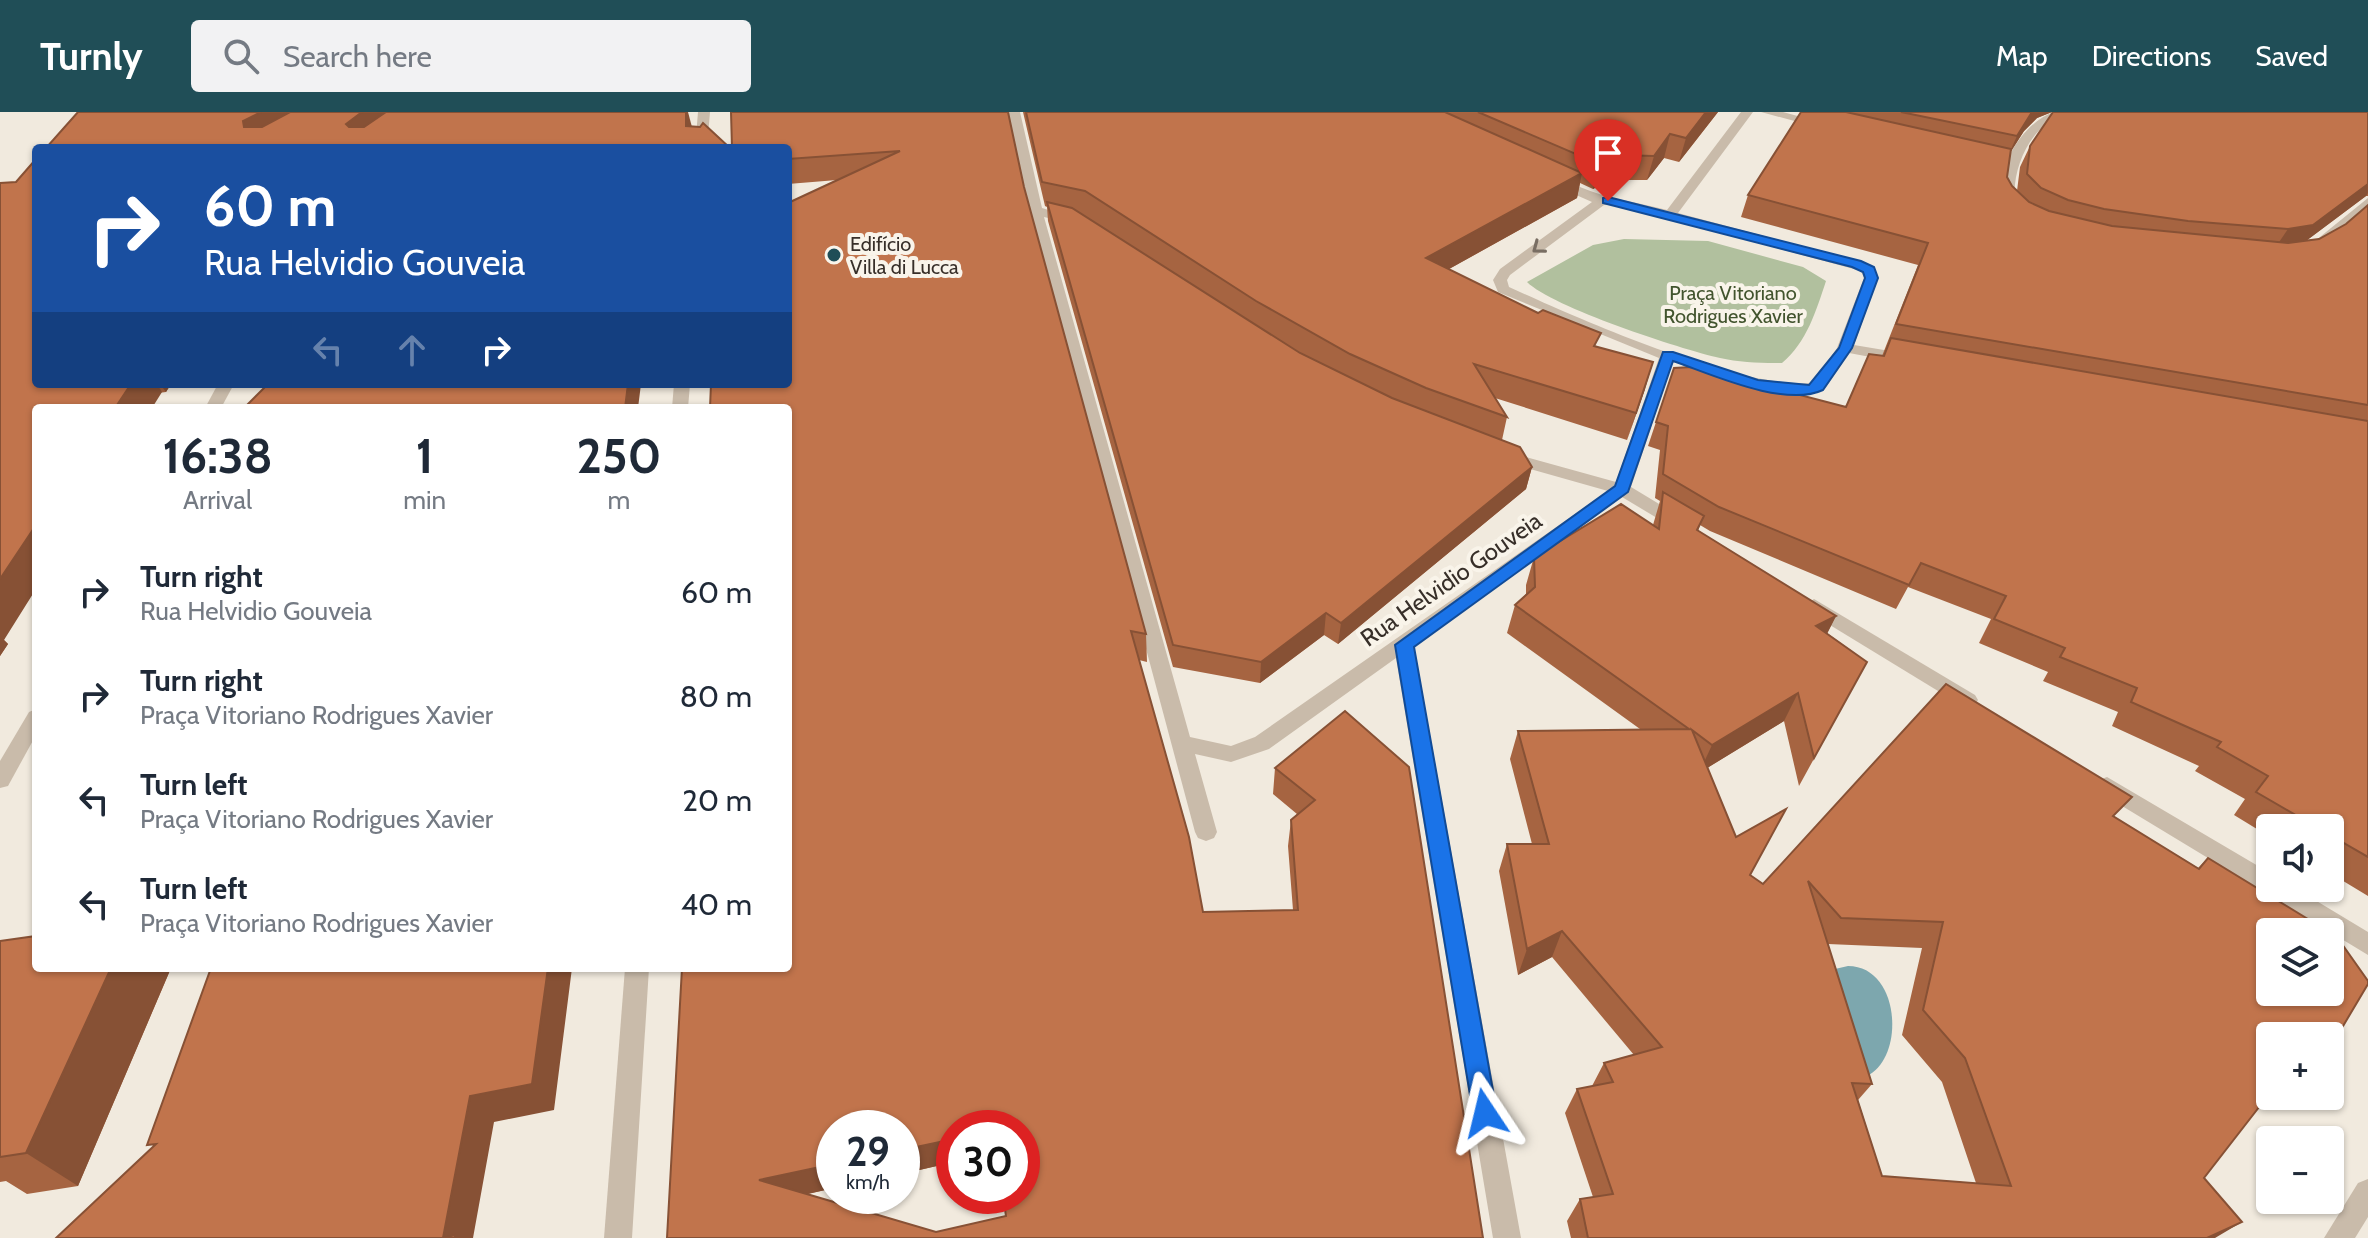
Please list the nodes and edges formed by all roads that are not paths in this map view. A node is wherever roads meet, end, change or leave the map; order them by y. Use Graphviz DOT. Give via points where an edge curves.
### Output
graph roads {
  1 [pos="704,112"];
  2 [pos="1014,112"];
  3 [pos="1747,112"];
  4 [pos="1767,112"];
  5 [pos="2065,112"];
  6 [pos="1843,129"];
  7 [pos="701,144"];
  8 [pos="1996,163"];
  9 [pos="2011,166"];
  10 [pos="1547,177"];
  11 [pos="1601,201"];
  12 [pos="2368,202"];
  13 [pos="1036,211"];
  14 [pos="1670,215"];
  15 [pos="2025,219"];
  16 [pos="1093,231"];
  17 [pos="2303,254"];
  18 [pos="1845,348"];
  19 [pos="1668,355"];
  20 [pos="1922,362"];
  21 [pos="1481,448"];
  22 [pos="1622,489"];
  23 [pos="1690,530"];
  24 [pos="1798,596"];
  25 [pos="1404,645"];
  26 [pos="1987,712"];
  27 [pos="32,724"];
  28 [pos="1182,743"];
  29 [pos="2095,778"];
  30 [pos="0,780"];
  31 [pos="1206,832"];
  32 [pos="2256,877"];
  33 [pos="2297,902"];
  34 [pos="2368,945"];
  35 [pos="637,972"];
  36 [pos="2368,1193"];
  37 [pos="618,1238"];
  38 [pos="1507,1238"];
  39 [pos="2338,1238"];
  1 -- 7 [label="street"];
  2 -- 13 [label="street"];
  3 -- 14 [label="street"];
  4 -- 6 [label="street"];
  5 -- 9 [label="street" via="2041,121"];
  8 -- 9 [label="street"];
  9 -- 15 [label="street" via="2006,197"];
  10 -- 11 [label="street"];
  11 -- 14 [label="street"];
  11 -- 19 [label="street, one-way" via="1505,272 1500,284"];
  12 -- 17 [label="street"];
  13 -- 16 [label="street" via="1080,222"];
  13 -- 28 [label="street"];
  14 -- 18 [label="street" via="1869,270 1871,278"];
  18 -- 19 [label="street" via="1818,387 1800,391 1754,384"];
  18 -- 20 [label="street"];
  19 -- 22 [label="street"];
  21 -- 22 [label="street"];
  22 -- 23 [label="street"];
  22 -- 25 [label="street, Rua Helvidio Gouveia"];
  24 -- 26 [label="street"];
  25 -- 28 [label="street, Rua Helvidio Gouveia" via="1262,743 1231,754"];
  25 -- 38 [label="street"];
  27 -- 30 [label="street"];
  28 -- 31 [label="street"];
  29 -- 32 [label="street"];
  33 -- 34 [label="street"];
  35 -- 37 [label="street"];
  36 -- 39 [label="street"];
}
